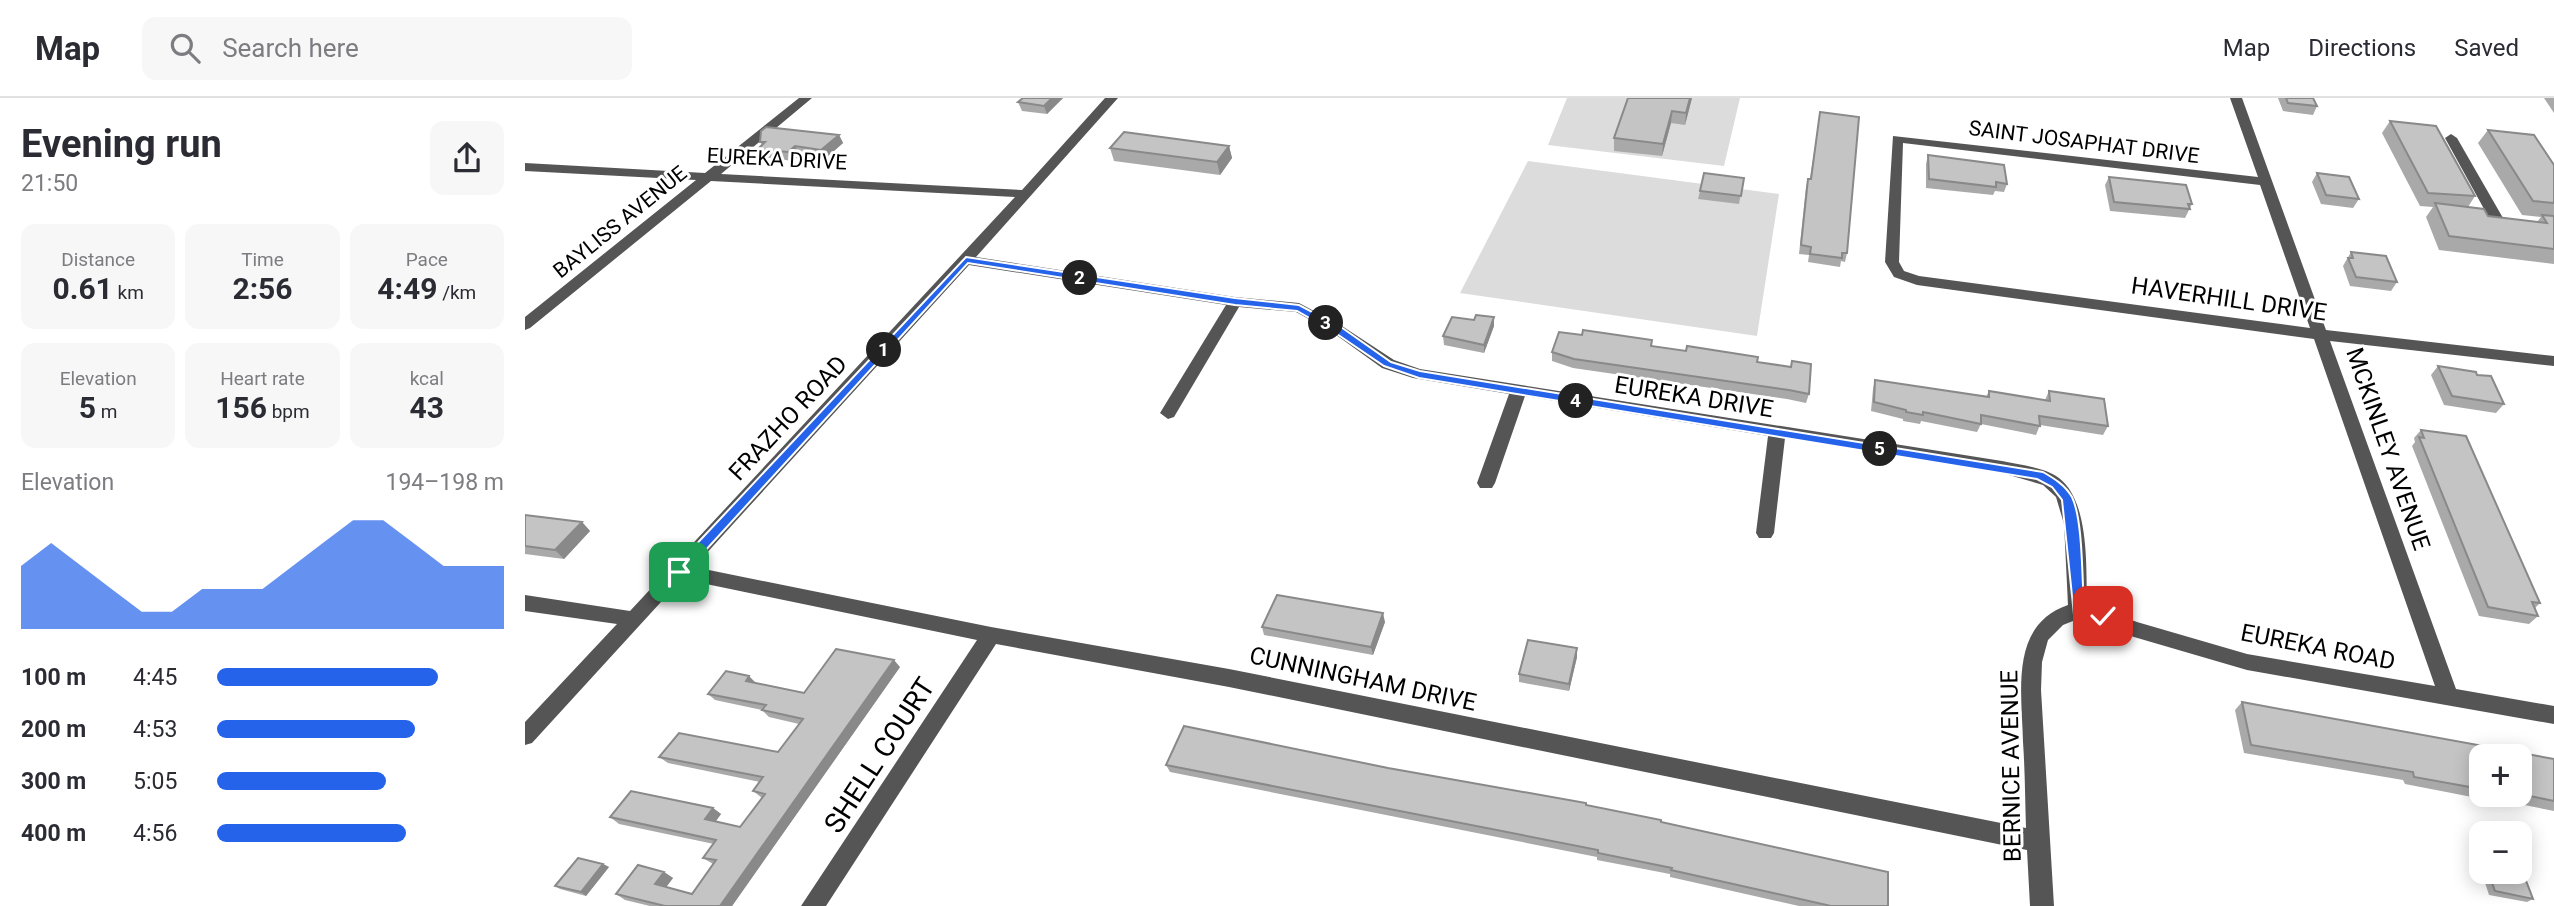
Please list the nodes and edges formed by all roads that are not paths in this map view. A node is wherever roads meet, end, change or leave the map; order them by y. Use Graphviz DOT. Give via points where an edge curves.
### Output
graph roads {
  1 [pos="806,98"];
  2 [pos="1112,98"];
  3 [pos="2236,98"];
  4 [pos="2451,138"];
  5 [pos="525,167"];
  6 [pos="710,176"];
  7 [pos="2267,182"];
  8 [pos="1027,194"];
  9 [pos="2473,216"];
  10 [pos="966,260"];
  11 [pos="1899,274"];
  12 [pos="1235,302"];
  13 [pos="525,325"];
  14 [pos="2322,335"];
  15 [pos="2554,361"];
  16 [pos="1518,392"];
  17 [pos="1168,413"];
  18 [pos="1777,433"];
  19 [pos="1486,483"];
  20 [pos="1765,533"];
  21 [pos="679,572"];
  22 [pos="525,603"];
  23 [pos="2078,611"];
  24 [pos="633,619"];
  25 [pos="991,635"];
  26 [pos="2449,697"];
  27 [pos="2554,715"];
  28 [pos="525,736"];
  29 [pos="2037,841"];
  30 [pos="813,906"];
  31 [pos="2042,906"];
  1 -- 6 [label="street, BAYLISS AVENUE"];
  2 -- 8 [label="street, FRAZHO ROAD"];
  3 -- 7 [label="street, MCKINLEY AVENUE"];
  4 -- 9 [label="street" via="2502,219"];
  5 -- 6 [label="street, EUREKA DRIVE"];
  6 -- 8 [label="street, EUREKA DRIVE"];
  6 -- 13 [label="street, BAYLISS AVENUE"];
  7 -- 11 [label="street, SAINT JOSAPHAT DRIVE" via="1896,139 1892,262"];
  7 -- 14 [label="street, MCKINLEY AVENUE"];
  8 -- 10 [label="street, FRAZHO ROAD"];
  10 -- 12 [label="street, EUREKA DRIVE"];
  10 -- 21 [label="street, FRAZHO ROAD"];
  11 -- 14 [label="street, HAVERHILL DRIVE"];
  12 -- 16 [label="street, EUREKA DRIVE" via="1299,308 1388,364"];
  12 -- 17 [label="street"];
  14 -- 15 [label="street, HAVERHILL DRIVE"];
  14 -- 26 [label="street, MCKINLEY AVENUE"];
  16 -- 18 [label="street, EUREKA DRIVE"];
  16 -- 19 [label="street"];
  18 -- 20 [label="street"];
  18 -- 23 [label="street, EUREKA DRIVE" via="2002,467 2056,484 2071,515"];
  21 -- 24 [label="street, FRAZHO ROAD"];
  21 -- 25 [label="street, CUNNINGHAM DRIVE"];
  22 -- 24 [label="street"];
  23 -- 26 [label="street, EUREKA ROAD" via="2247,662"];
  23 -- 29 [label="street, BERNICE AVENUE" via="2058,617 2040,637 2031,669"];
  24 -- 28 [label="street, FRAZHO ROAD"];
  25 -- 29 [label="street, CUNNINGHAM DRIVE" via="1230,678"];
  25 -- 30 [label="street, SHELL COURT"];
  26 -- 27 [label="street, EUREKA ROAD"];
  29 -- 31 [label="street, BERNICE AVENUE"];
}
